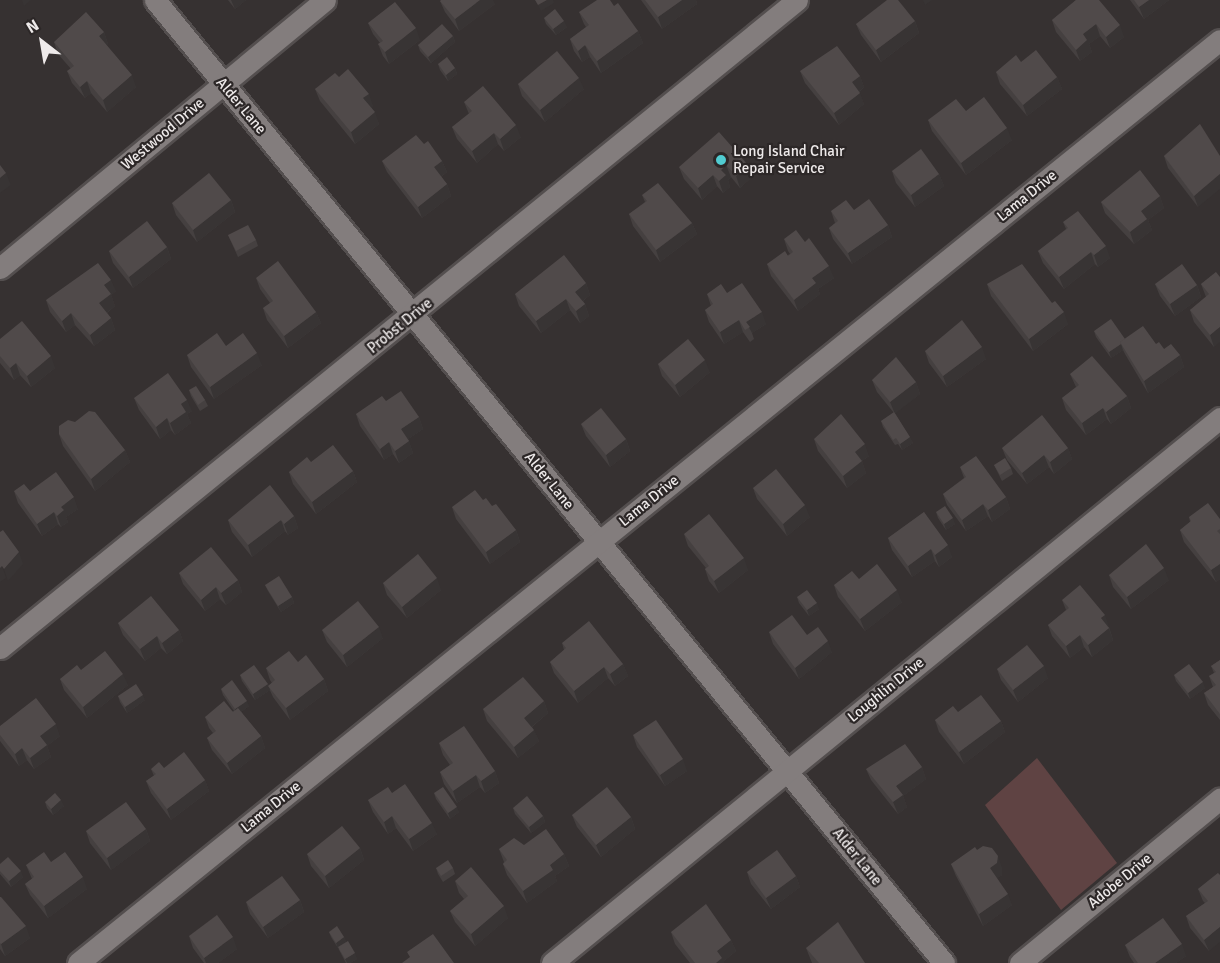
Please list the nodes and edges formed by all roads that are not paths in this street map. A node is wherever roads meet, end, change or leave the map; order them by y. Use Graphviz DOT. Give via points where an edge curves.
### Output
graph roads {
  1 [pos="155,0"];
  2 [pos="325,0"];
  3 [pos="797,0"];
  4 [pos="1220,40"];
  5 [pos="222,85"];
  6 [pos="0,268"];
  7 [pos="415,314"];
  8 [pos="1220,418"];
  9 [pos="598,542"];
  10 [pos="0,648"];
  11 [pos="787,772"];
  12 [pos="1220,799"];
  13 [pos="78,963"];
  14 [pos="552,963"];
  15 [pos="944,963"];
  16 [pos="1020,963"];
  1 -- 5 [label="street, Alder Lane"];
  2 -- 5 [label="street, Westwood Drive"];
  3 -- 7 [label="street, Probst Drive"];
  4 -- 9 [label="street, Lama Drive"];
  5 -- 6 [label="street, Westwood Drive"];
  5 -- 7 [label="street, Alder Lane"];
  7 -- 9 [label="street, Alder Lane"];
  7 -- 10 [label="street, Probst Drive"];
  8 -- 11 [label="street, Loughlin Drive"];
  9 -- 11 [label="street, Alder Lane"];
  9 -- 13 [label="street, Lama Drive"];
  11 -- 14 [label="street, Loughlin Drive"];
  11 -- 15 [label="street, Alder Lane"];
  12 -- 16 [label="street, Adobe Drive"];
}
